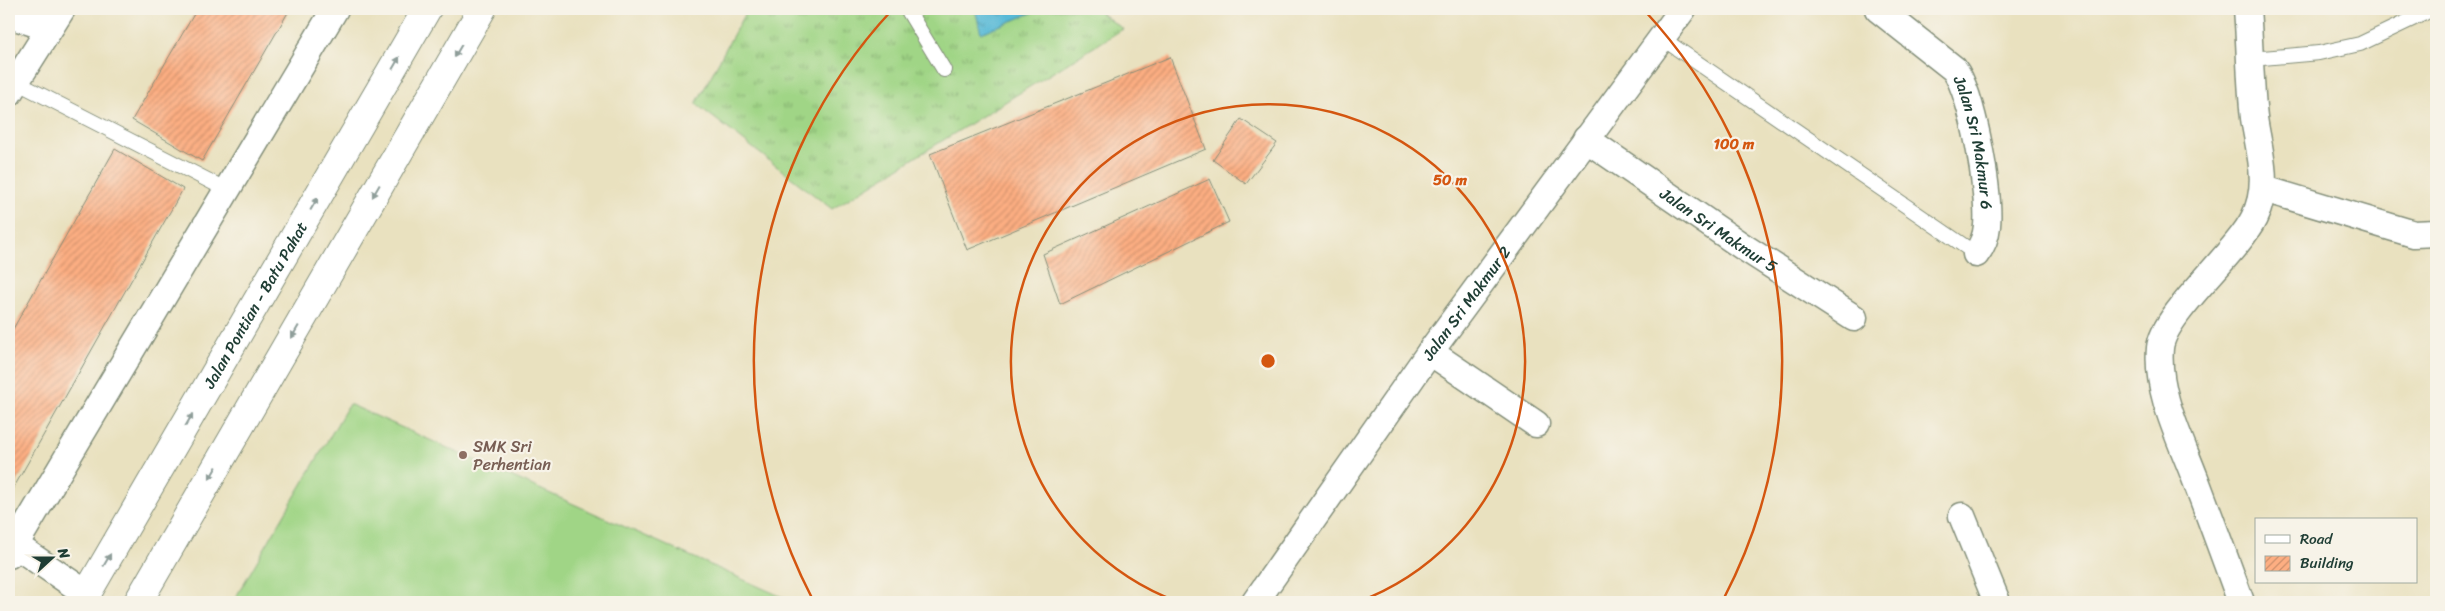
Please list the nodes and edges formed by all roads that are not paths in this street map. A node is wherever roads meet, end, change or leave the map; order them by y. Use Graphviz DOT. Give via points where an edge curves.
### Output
graph roads {
  1 [pos="335,9"];
  2 [pos="427,9"];
  3 [pos="482,9"];
  4 [pos="907,9"];
  5 [pos="1683,9"];
  6 [pos="1878,9"];
  7 [pos="2247,9"];
  8 [pos="2425,14"];
  9 [pos="9,15"];
  10 [pos="56,19"];
  11 [pos="1663,39"];
  12 [pos="2251,60"];
  13 [pos="944,70"];
  14 [pos="12,87"];
  15 [pos="1586,139"];
  16 [pos="2264,189"];
  17 [pos="227,190"];
  18 [pos="2436,233"];
  19 [pos="1976,254"];
  20 [pos="1854,318"];
  21 [pos="1430,352"];
  22 [pos="1536,424"];
  23 [pos="1962,516"];
  24 [pos="12,550"];
  25 [pos="85,598"];
  26 [pos="138,602"];
  27 [pos="1255,602"];
  28 [pos="1997,602"];
  29 [pos="2241,602"];
  1 -- 17 [label="street"];
  25 -- 2 [label="highway, Jalan Pontian - Batu Pahat, one-way"];
  3 -- 26 [label="highway, one-way"];
  4 -- 13 [label="lane"];
  5 -- 11 [label="street, Jalan Sri Makmur 2"];
  6 -- 19 [label="street, Jalan Sri Makmur 6" via="1954,69 1962,79 1988,211 1984,243"];
  7 -- 12 [label="street"];
  8 -- 12 [label="lane" via="2360,44 2320,53"];
  9 -- 10 [label="street"];
  10 -- 14 [label="street"];
  11 -- 15 [label="street, Jalan Sri Makmur 2"];
  11 -- 19 [label="lane"];
  12 -- 16 [label="street" via="2254,118"];
  14 -- 17 [label="lane"];
  15 -- 20 [label="street, Jalan Sri Makmur 5"];
  15 -- 21 [label="street, Jalan Sri Makmur 2"];
  16 -- 18 [label="street" via="2414,234"];
  16 -- 29 [label="street" via="2254,218 2228,255 2172,320 2160,346 2161,376 2172,416"];
  17 -- 24 [label="street"];
  21 -- 22 [label="street"];
  21 -- 27 [label="street, Jalan Sri Makmur 2"];
  23 -- 28 [label="street"];
  24 -- 25 [label="street"];
}
